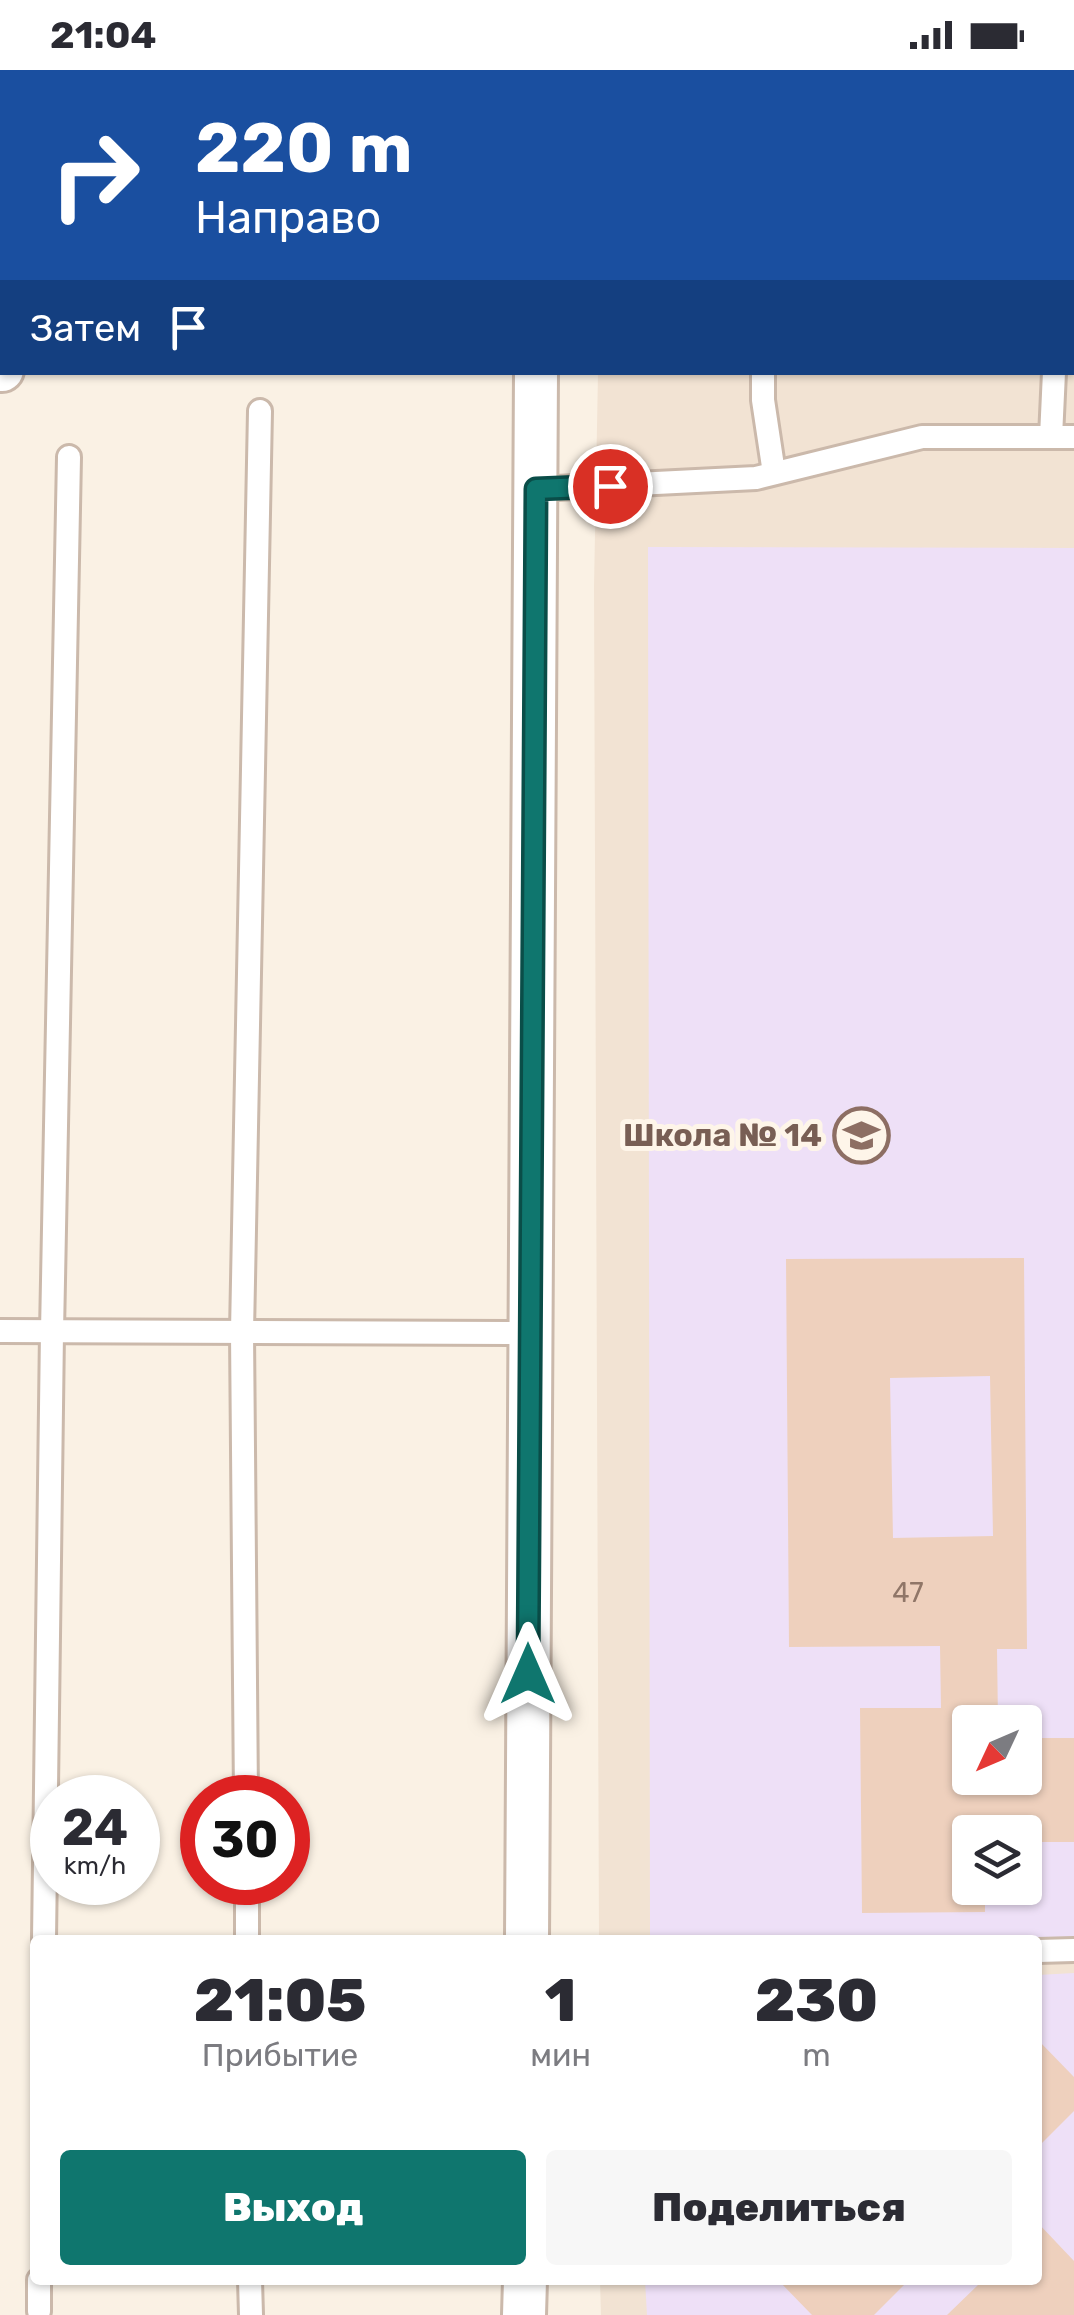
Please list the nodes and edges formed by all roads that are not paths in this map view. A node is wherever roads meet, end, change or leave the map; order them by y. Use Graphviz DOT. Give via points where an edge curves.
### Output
graph roads {
  1 [pos="536,375"];
  2 [pos="764,375"];
  3 [pos="1054,375"];
  4 [pos="260,411"];
  5 [pos="1063,437"];
  6 [pos="69,457"];
  7 [pos="774,474"];
  8 [pos="536,489"];
  9 [pos="0,1332"];
  10 [pos="52,1332"];
  11 [pos="242,1332"];
  12 [pos="531,1333"];
  13 [pos="246,1775"];
  14 [pos="247,1905"];
  15 [pos="44,1935"];
  16 [pos="247,1935"];
  17 [pos="527,1935"];
  18 [pos="1074,1950"];
  19 [pos="1042,1952"];
  20 [pos="40,2285"];
  21 [pos="250,2285"];
  22 [pos="524,2285"];
  23 [pos="39,2311"];
  24 [pos="250,2315"];
  25 [pos="524,2315"];
  1 -- 8 [label="street"];
  2 -- 7 [label="lane"];
  3 -- 5 [label="lane"];
  4 -- 11 [label="lane"];
  5 -- 7 [label="lane" via="922,436"];
  6 -- 10 [label="lane"];
  7 -- 8 [label="lane"];
  8 -- 12 [label="street"];
  9 -- 10 [label="lane"];
  10 -- 11 [label="lane"];
  10 -- 15 [label="lane"];
  11 -- 12 [label="lane"];
  11 -- 13 [label="lane"];
  12 -- 17 [label="street"];
  14 -- 16 [label="lane"];
  18 -- 19 [label="lane"];
  20 -- 23 [label="lane"];
  21 -- 24 [label="lane"];
  22 -- 25 [label="street"];
}
